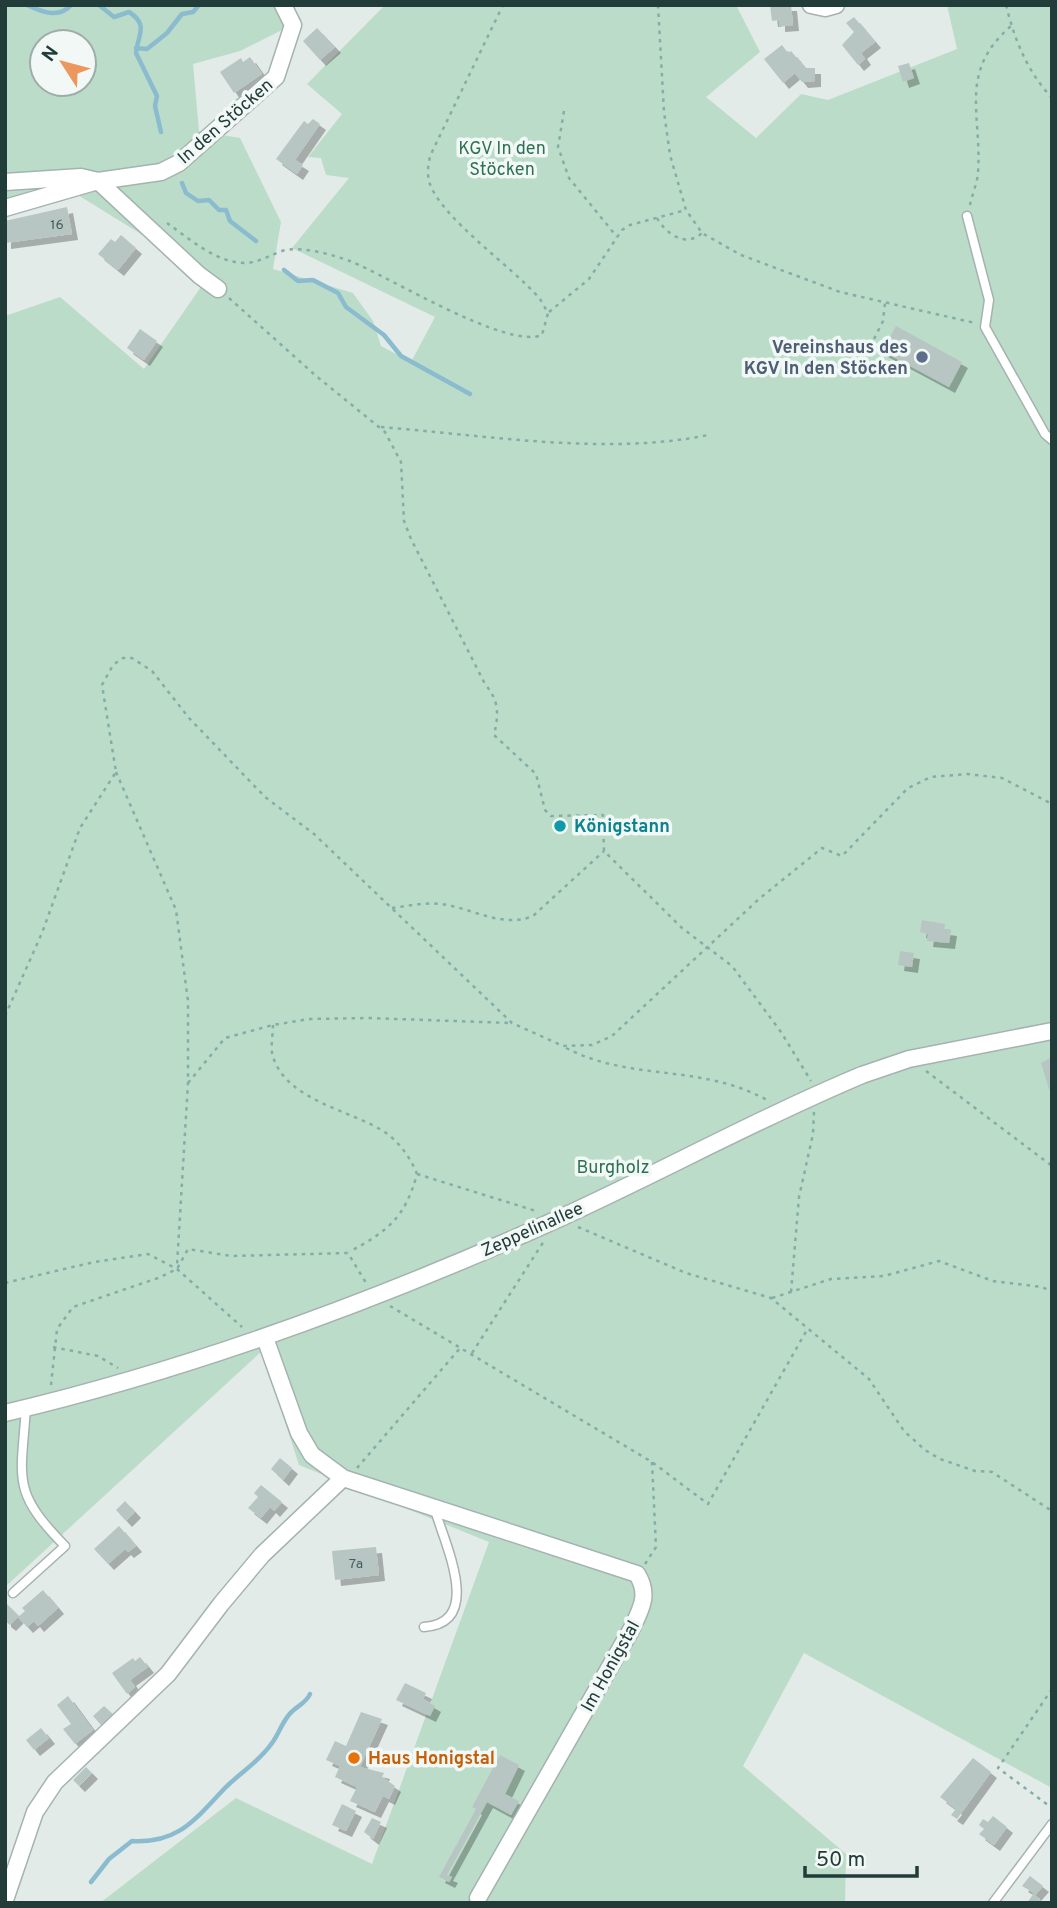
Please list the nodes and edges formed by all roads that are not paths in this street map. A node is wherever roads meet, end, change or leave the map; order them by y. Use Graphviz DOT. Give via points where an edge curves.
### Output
graph roads {
  1 [pos="284,5"];
  2 [pos="811,5"];
  3 [pos="835,5"];
  4 [pos="98,181"];
  5 [pos="5,182"];
  6 [pos="5,208"];
  7 [pos="967,216"];
  8 [pos="218,289"];
  9 [pos="1052,440"];
  10 [pos="1052,1031"];
  11 [pos="264,1338"];
  12 [pos="26,1408"];
  13 [pos="5,1413"];
  14 [pos="343,1478"];
  15 [pos="435,1510"];
  16 [pos="13,1593"];
  17 [pos="424,1627"];
  18 [pos="1052,1824"];
  19 [pos="5,1900"];
  20 [pos="481,1901"];
  21 [pos="993,1903"];
  1 -- 4 [label="street, In den Stöcken" via="293,25 291,35 276,77 267,86 179,163 161,172"];
  2 -- 3 [label="street"];
  4 -- 5 [label="street" via="81,177"];
  4 -- 6 [label="street, In den Stöcken"];
  4 -- 8 [label="street"];
  7 -- 9 [label="lane" via="989,300 985,327"];
  10 -- 11 [label="street, Zeppelinallee" via="908,1059 815,1095 559,1218"];
  11 -- 12 [label="street, Zeppelinallee"];
  11 -- 14 [label="street" via="299,1433 312,1455"];
  12 -- 13 [label="street, Zeppelinallee"];
  12 -- 16 [label="lane" via="24,1495 65,1546"];
  14 -- 15 [label="street"];
  14 -- 19 [label="street" via="262,1555 169,1674 55,1782 35,1812"];
  15 -- 17 [label="lane" via="458,1595 452,1616 440,1626"];
  15 -- 20 [label="street, Im Honigstal" via="637,1574 645,1592 631,1630"];
  18 -- 21 [label="lane"];
}
